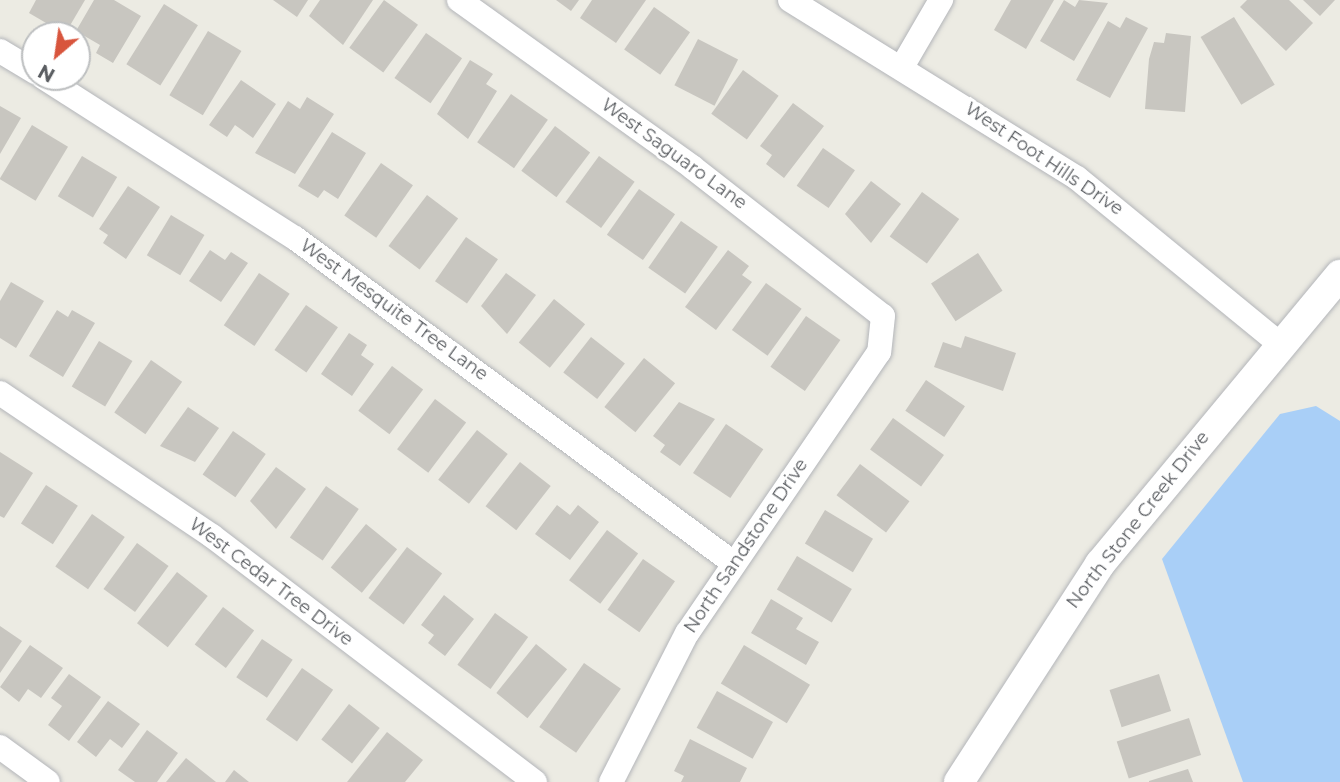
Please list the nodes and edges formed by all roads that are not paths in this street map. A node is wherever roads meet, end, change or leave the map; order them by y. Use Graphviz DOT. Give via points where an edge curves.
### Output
graph roads {
  1 [pos="459,0"];
  2 [pos="790,0"];
  3 [pos="941,0"];
  4 [pos="0,51"];
  5 [pos="21,64"];
  6 [pos="902,67"];
  7 [pos="65,91"];
  8 [pos="1340,275"];
  9 [pos="883,316"];
  10 [pos="1280,344"];
  11 [pos="0,393"];
  12 [pos="732,562"];
  13 [pos="0,747"];
  14 [pos="48,782"];
  15 [pos="535,782"];
  16 [pos="611,782"];
  17 [pos="959,782"];
  1 -- 9 [label="street, West Saguaro Lane" via="692,167"];
  2 -- 6 [label="street, West Foot Hills Drive"];
  3 -- 6 [label="street"];
  4 -- 5 [label="street"];
  6 -- 10 [label="street, West Foot Hills Drive" via="1077,178"];
  7 -- 12 [label="street, West Mesquite Tree Lane" via="326,260"];
  8 -- 10 [label="street, North Stone Creek Drive"];
  9 -- 12 [label="street, North Sandstone Drive" via="879,352"];
  10 -- 17 [label="street, North Stone Creek Drive" via="1100,564"];
  11 -- 15 [label="street, West Cedar Tree Drive" via="212,536"];
  12 -- 16 [label="street, North Sandstone Drive" via="643,712"];
  13 -- 14 [label="street"];
}
